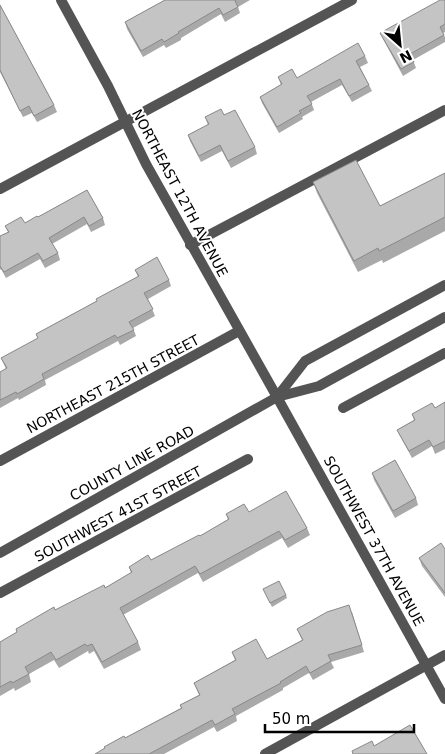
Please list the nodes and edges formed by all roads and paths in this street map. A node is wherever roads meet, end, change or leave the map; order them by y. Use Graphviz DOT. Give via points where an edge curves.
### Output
graph roads {
  1 [pos="61,0"];
  2 [pos="352,0"];
  3 [pos="445,110"];
  4 [pos="126,122"];
  5 [pos="0,189"];
  6 [pos="190,245"];
  7 [pos="445,285"];
  8 [pos="445,317"];
  9 [pos="239,331"];
  10 [pos="445,353"];
  11 [pos="277,397"];
  12 [pos="343,408"];
  13 [pos="248,459"];
  14 [pos="0,461"];
  15 [pos="0,552"];
  16 [pos="0,593"];
  17 [pos="445,655"];
  18 [pos="426,665"];
  19 [pos="445,699"];
  20 [pos="265,754"];
  1 -- 4 [label="street, NORTHEAST 12TH AVENUE"];
  2 -- 4 [label="street"];
  3 -- 6 [label="street"];
  4 -- 5 [label="street"];
  4 -- 6 [label="street, NORTHEAST 12TH AVENUE"];
  6 -- 9 [label="street, NORTHEAST 12TH AVENUE"];
  7 -- 11 [label="street, COUNTY LINE ROAD" via="305,361"];
  8 -- 11 [label="street, COUNTY LINE ROAD" via="319,386"];
  9 -- 11 [label="street, NORTHEAST 12TH AVENUE"];
  9 -- 14 [label="street, NORTHEAST 215TH STREET"];
  10 -- 12 [label="street"];
  11 -- 15 [label="street, COUNTY LINE ROAD"];
  11 -- 18 [label="street, SOUTHWEST 37TH AVENUE"];
  13 -- 16 [label="street, SOUTHWEST 41ST STREET"];
  17 -- 18 [label="street"];
  18 -- 19 [label="street, SOUTHWEST 37TH AVENUE"];
  18 -- 20 [label="street"];
}
